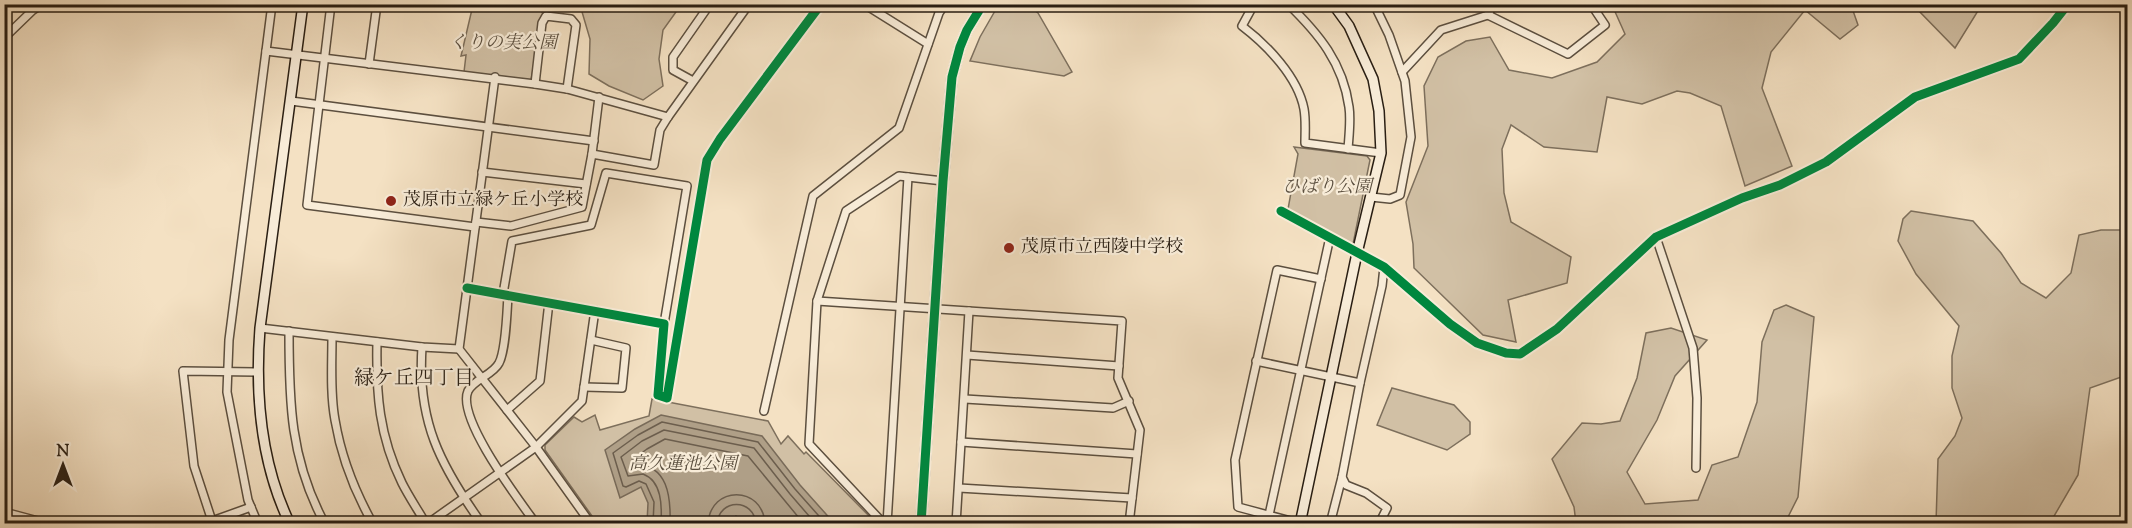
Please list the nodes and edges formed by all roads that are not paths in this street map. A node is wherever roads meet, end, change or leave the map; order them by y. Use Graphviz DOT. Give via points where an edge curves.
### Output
graph roads {
  1 [pos="42,4"];
  2 [pos="272,4"];
  3 [pos="303,4"];
  4 [pos="331,4"];
  5 [pos="377,4"];
  6 [pos="710,4"];
  7 [pos="749,4"];
  8 [pos="821,4"];
  9 [pos="864,4"];
  10 [pos="945,4"];
  11 [pos="983,4"];
  12 [pos="1254,4"];
  13 [pos="1288,4"];
  14 [pos="1333,4"];
  15 [pos="1374,4"];
  16 [pos="1493,4"];
  17 [pos="1588,4"];
  18 [pos="2068,4"];
  19 [pos="1488,15"];
  20 [pos="4,38"];
  21 [pos="928,44"];
  22 [pos="266,51"];
  23 [pos="297,56"];
  24 [pos="324,59"];
  25 [pos="369,64"];
  26 [pos="1402,72"];
  27 [pos="495,77"];
  28 [pos="693,81"];
  29 [pos="535,84"];
  30 [pos="567,89"];
  31 [pos="599,97"];
  32 [pos="291,101"];
  33 [pos="319,104"];
  34 [pos="668,117"];
  35 [pos="488,127"];
  36 [pos="594,141"];
  37 [pos="1348,149"];
  38 [pos="1381,153"];
  39 [pos="592,154"];
  40 [pos="482,172"];
  41 [pos="908,177"];
  42 [pos="943,181"];
  43 [pos="586,184"];
  44 [pos="1371,197"];
  45 [pos="1281,211"];
  46 [pos="475,225"];
  47 [pos="1330,237"];
  48 [pos="1656,237"];
  49 [pos="1357,254"];
  50 [pos="1384,267"];
  51 [pos="1322,279"];
  52 [pos="467,288"];
  53 [pos="506,295"];
  54 [pos="817,301"];
  55 [pos="549,302"];
  56 [pos="901,306"];
  57 [pos="935,309"];
  58 [pos="595,310"];
  59 [pos="969,311"];
  60 [pos="664,324"];
  61 [pos="260,328"];
  62 [pos="289,332"];
  63 [pos="332,337"];
  64 [pos="591,340"];
  65 [pos="377,342"];
  66 [pos="422,347"];
  67 [pos="459,349"];
  68 [pos="967,355"];
  69 [pos="1256,361"];
  70 [pos="1119,366"];
  71 [pos="1302,371"];
  72 [pos="228,372"];
  73 [pos="258,372"];
  74 [pos="1331,377"];
  75 [pos="481,378"];
  76 [pos="1360,383"];
  77 [pos="584,387"];
  78 [pos="964,399"];
  79 [pos="1129,401"];
  80 [pos="507,410"];
  81 [pos="764,411"];
  82 [pos="961,442"];
  83 [pos="536,447"];
  84 [pos="1137,454"];
  85 [pos="1696,468"];
  86 [pos="500,473"];
  87 [pos="1342,477"];
  88 [pos="959,488"];
  89 [pos="464,498"];
  90 [pos="1132,498"];
  91 [pos="251,507"];
  92 [pos="4,512"];
  93 [pos="1270,515"];
  94 [pos="1301,523"];
  95 [pos="49,524"];
  96 [pos="258,524"];
  97 [pos="290,524"];
  98 [pos="325,524"];
  99 [pos="373,524"];
  100 [pos="427,524"];
  101 [pos="482,524"];
  102 [pos="536,524"];
  103 [pos="591,524"];
  104 [pos="885,524"];
  105 [pos="921,524"];
  106 [pos="956,524"];
  107 [pos="1129,524"];
  108 [pos="1267,524"];
  109 [pos="1330,524"];
  110 [pos="1379,524"];
  1 -- 20 [label="street"];
  2 -- 22 [label="street"];
  3 -- 23 [label="street"];
  4 -- 24 [label="street"];
  5 -- 25 [label="street"];
  6 -- 28 [label="street" via="673,57 673,70"];
  7 -- 28 [label="street"];
  8 -- 60 [label="street" via="707,160 667,398 658,395"];
  9 -- 21 [label="street"];
  10 -- 21 [label="street"];
  11 -- 42 [label="street" via="967,30 952,77"];
  12 -- 37 [label="street" via="1242,26 1264,42 1292,81 1304,108 1305,143"];
  13 -- 37 [label="street" via="1314,29 1343,77 1349,109"];
  14 -- 38 [label="street" via="1350,26 1372,79 1379,111"];
  15 -- 26 [label="street"];
  16 -- 19 [label="street"];
  17 -- 19 [label="street" via="1605,26 1568,54"];
  18 -- 48 [label="street" via="2019,59 1915,97 1826,162"];
  19 -- 26 [label="street" via="1441,30"];
  21 -- 81 [label="street" via="899,128 813,196"];
  22 -- 23 [label="street"];
  22 -- 72 [label="street"];
  23 -- 24 [label="street"];
  23 -- 32 [label="street"];
  24 -- 25 [label="street"];
  24 -- 33 [label="street"];
  25 -- 27 [label="street"];
  26 -- 44 [label="street" via="1411,137 1403,184 1400,195 1390,199"];
  27 -- 29 [label="street"];
  27 -- 35 [label="street"];
  28 -- 34 [label="street"];
  29 -- 30 [label="street"];
  29 -- 30 [label="street" via="542,23 546,16 571,19 576,25"];
  30 -- 31 [label="street"];
  31 -- 34 [label="street"];
  31 -- 36 [label="street"];
  32 -- 33 [label="street"];
  32 -- 61 [label="street"];
  33 -- 35 [label="street"];
  33 -- 46 [label="street" via="307,205"];
  34 -- 39 [label="street" via="660,130 654,165"];
  35 -- 36 [label="street"];
  35 -- 40 [label="street"];
  36 -- 39 [label="street"];
  37 -- 38 [label="street"];
  38 -- 44 [label="street"];
  39 -- 43 [label="street"];
  40 -- 43 [label="street"];
  40 -- 46 [label="street"];
  41 -- 42 [label="street"];
  41 -- 54 [label="street" via="899,177 846,211"];
  41 -- 56 [label="street"];
  42 -- 57 [label="street"];
  43 -- 46 [label="street" via="582,207 511,226"];
  44 -- 49 [label="street"];
  45 -- 47 [label="street"];
  46 -- 52 [label="street"];
  47 -- 49 [label="street"];
  47 -- 51 [label="street"];
  48 -- 50 [label="street" via="1557,330 1515,355 1477,343"];
  48 -- 85 [label="street" via="1692,348 1697,398"];
  49 -- 50 [label="street"];
  49 -- 74 [label="street"];
  50 -- 76 [label="street"];
  51 -- 69 [label="street" via="1277,270"];
  51 -- 71 [label="street"];
  52 -- 53 [label="street"];
  52 -- 67 [label="street"];
  53 -- 55 [label="street"];
  53 -- 60 [label="street" via="512,241 591,225 606,173 687,186"];
  53 -- 75 [label="street" via="498,364"];
  54 -- 56 [label="street"];
  54 -- 104 [label="street" via="809,444"];
  55 -- 58 [label="street"];
  55 -- 80 [label="street" via="540,381"];
  56 -- 57 [label="street"];
  56 -- 104 [label="street"];
  57 -- 59 [label="street"];
  57 -- 105 [label="street"];
  58 -- 60 [label="street"];
  58 -- 64 [label="street"];
  59 -- 68 [label="street"];
  59 -- 70 [label="street" via="1122,321"];
  61 -- 62 [label="street"];
  61 -- 73 [label="street"];
  62 -- 63 [label="street"];
  62 -- 98 [label="street" via="289,388 296,450 313,502"];
  63 -- 65 [label="street"];
  63 -- 99 [label="street" via="334,418 352,478"];
  64 -- 77 [label="street"];
  64 -- 77 [label="street" via="626,348 627,358 622,388"];
  65 -- 66 [label="street"];
  65 -- 100 [label="street" via="376,386 386,443 402,485"];
  66 -- 67 [label="street"];
  66 -- 89 [label="street" via="424,410 442,460"];
  67 -- 75 [label="street"];
  68 -- 70 [label="street"];
  68 -- 78 [label="street"];
  69 -- 71 [label="street"];
  69 -- 93 [label="street" via="1235,460 1238,507"];
  70 -- 79 [label="street" via="1118,378"];
  71 -- 74 [label="street"];
  71 -- 93 [label="street"];
  72 -- 73 [label="street"];
  72 -- 91 [label="street" via="227,392"];
  72 -- 91 [label="street" via="183,371 194,466 212,521"];
  73 -- 97 [label="street" via="271,470"];
  74 -- 76 [label="street"];
  74 -- 94 [label="street"];
  75 -- 80 [label="street"];
  75 -- 86 [label="street" via="468,390 466,400 476,434"];
  76 -- 87 [label="street"];
  77 -- 83 [label="street" via="582,400"];
  78 -- 79 [label="street" via="1113,408"];
  78 -- 82 [label="street"];
  79 -- 84 [label="street" via="1140,430"];
  80 -- 83 [label="street"];
  82 -- 84 [label="street"];
  82 -- 88 [label="street"];
  83 -- 86 [label="street"];
  83 -- 103 [label="street"];
  84 -- 90 [label="street"];
  86 -- 89 [label="street"];
  86 -- 102 [label="street"];
  87 -- 109 [label="street"];
  87 -- 110 [label="street" via="1346,485 1387,508"];
  88 -- 90 [label="street"];
  88 -- 106 [label="street"];
  89 -- 100 [label="street"];
  89 -- 101 [label="street"];
  90 -- 107 [label="street"];
  91 -- 96 [label="street"];
  92 -- 95 [label="street"];
  93 -- 94 [label="street"];
  93 -- 108 [label="street"];
}
